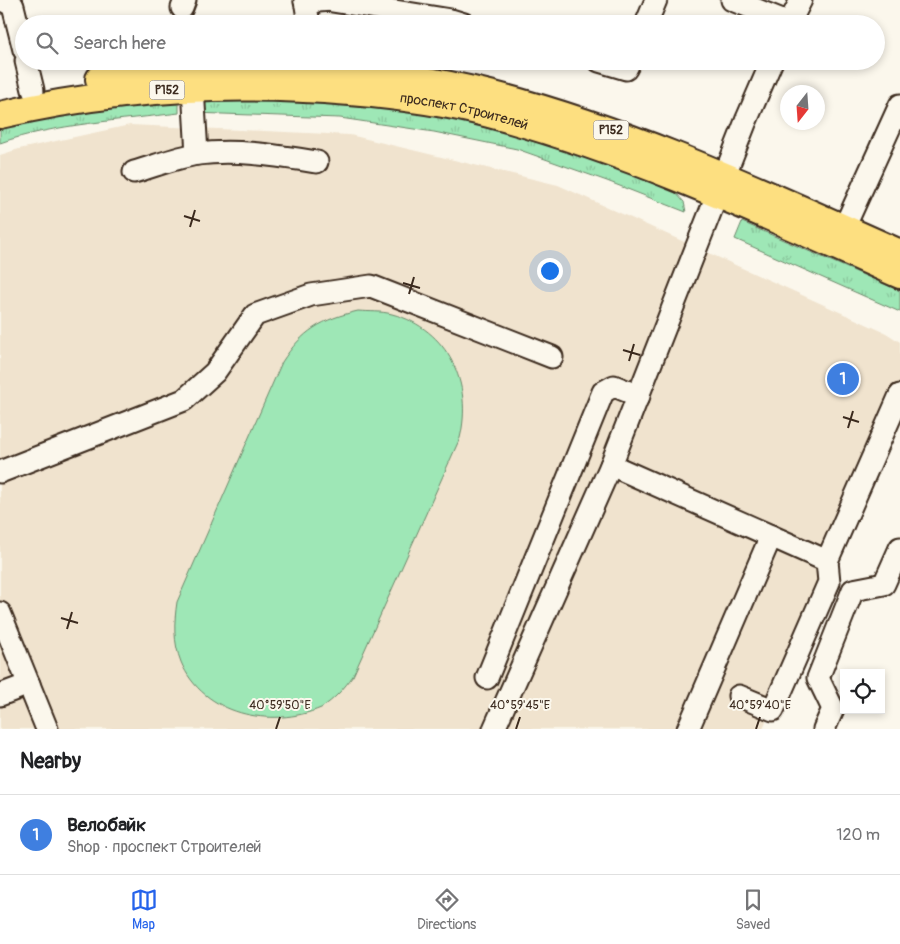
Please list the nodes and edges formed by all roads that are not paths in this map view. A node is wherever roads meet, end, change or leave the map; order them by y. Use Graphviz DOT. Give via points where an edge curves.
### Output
graph roads {
  1 [pos="656,0"];
  2 [pos="732,0"];
  3 [pos="801,0"];
  4 [pos="305,1"];
  5 [pos="332,1"];
  6 [pos="11,2"];
  7 [pos="307,15"];
  8 [pos="420,15"];
  9 [pos="650,15"];
  10 [pos="769,15"];
  11 [pos="793,15"];
  12 [pos="15,17"];
  13 [pos="28,70"];
  14 [pos="182,70"];
  15 [pos="353,70"];
  16 [pos="768,70"];
  17 [pos="193,88"];
  18 [pos="33,90"];
  19 [pos="0,97"];
  20 [pos="900,105"];
  21 [pos="0,115"];
  22 [pos="197,154"];
  23 [pos="317,162"];
  24 [pos="134,172"];
  25 [pos="721,184"];
  26 [pos="844,228"];
  27 [pos="900,253"];
  28 [pos="900,275"];
  29 [pos="552,357"];
  30 [pos="900,395"];
  31 [pos="639,396"];
  32 [pos="611,465"];
  33 [pos="0,472"];
  34 [pos="771,536"];
  35 [pos="900,548"];
  36 [pos="827,561"];
  37 [pos="0,613"];
  38 [pos="487,678"];
  39 [pos="29,684"];
  40 [pos="0,695"];
  41 [pos="739,696"];
  42 [pos="47,729"];
  43 [pos="494,729"];
  44 [pos="688,729"];
  45 [pos="824,729"];
  1 -- 9 [label="street"];
  2 -- 10 [label="street"];
  3 -- 11 [label="street"];
  4 -- 5 [label="street"];
  4 -- 7 [label="street"];
  5 -- 8 [label="street"];
  6 -- 12 [label="street"];
  13 -- 18 [label="street"];
  14 -- 18 [label="main road, проспект Строителей / Р152"];
  15 -- 25 [label="main road, проспект Строителей / Р152" via="408,77 494,95 619,133"];
  16 -- 25 [label="street"];
  17 -- 21 [label="main road, проспект Строителей / Р152" via="141,92"];
  17 -- 22 [label="street"];
  17 -- 25 [label="main road, проспект Строителей / Р152" via="308,89 407,97 488,114"];
  18 -- 19 [label="main road, проспект Строителей / Р152"];
  20 -- 26 [label="street"];
  22 -- 23 [label="street" via="262,154"];
  22 -- 24 [label="street"];
  25 -- 26 [label="main road, проспект Строителей / Р152"];
  25 -- 28 [label="main road, проспект Строителей / Р152"];
  25 -- 31 [label="street"];
  26 -- 27 [label="main road, проспект Строителей / Р152"];
  29 -- 33 [label="street" via="371,286 311,295 255,315 215,372 184,400"];
  30 -- 36 [label="street"];
  31 -- 32 [label="street"];
  31 -- 38 [label="street" via="614,386 603,392"];
  32 -- 34 [label="street"];
  32 -- 43 [label="street"];
  34 -- 36 [label="street"];
  34 -- 44 [label="street"];
  35 -- 45 [label="street" via="884,584 853,590 818,678 833,709"];
  36 -- 41 [label="street" via="829,582 773,710"];
  37 -- 39 [label="street"];
  39 -- 40 [label="street"];
  39 -- 42 [label="street"];
}
